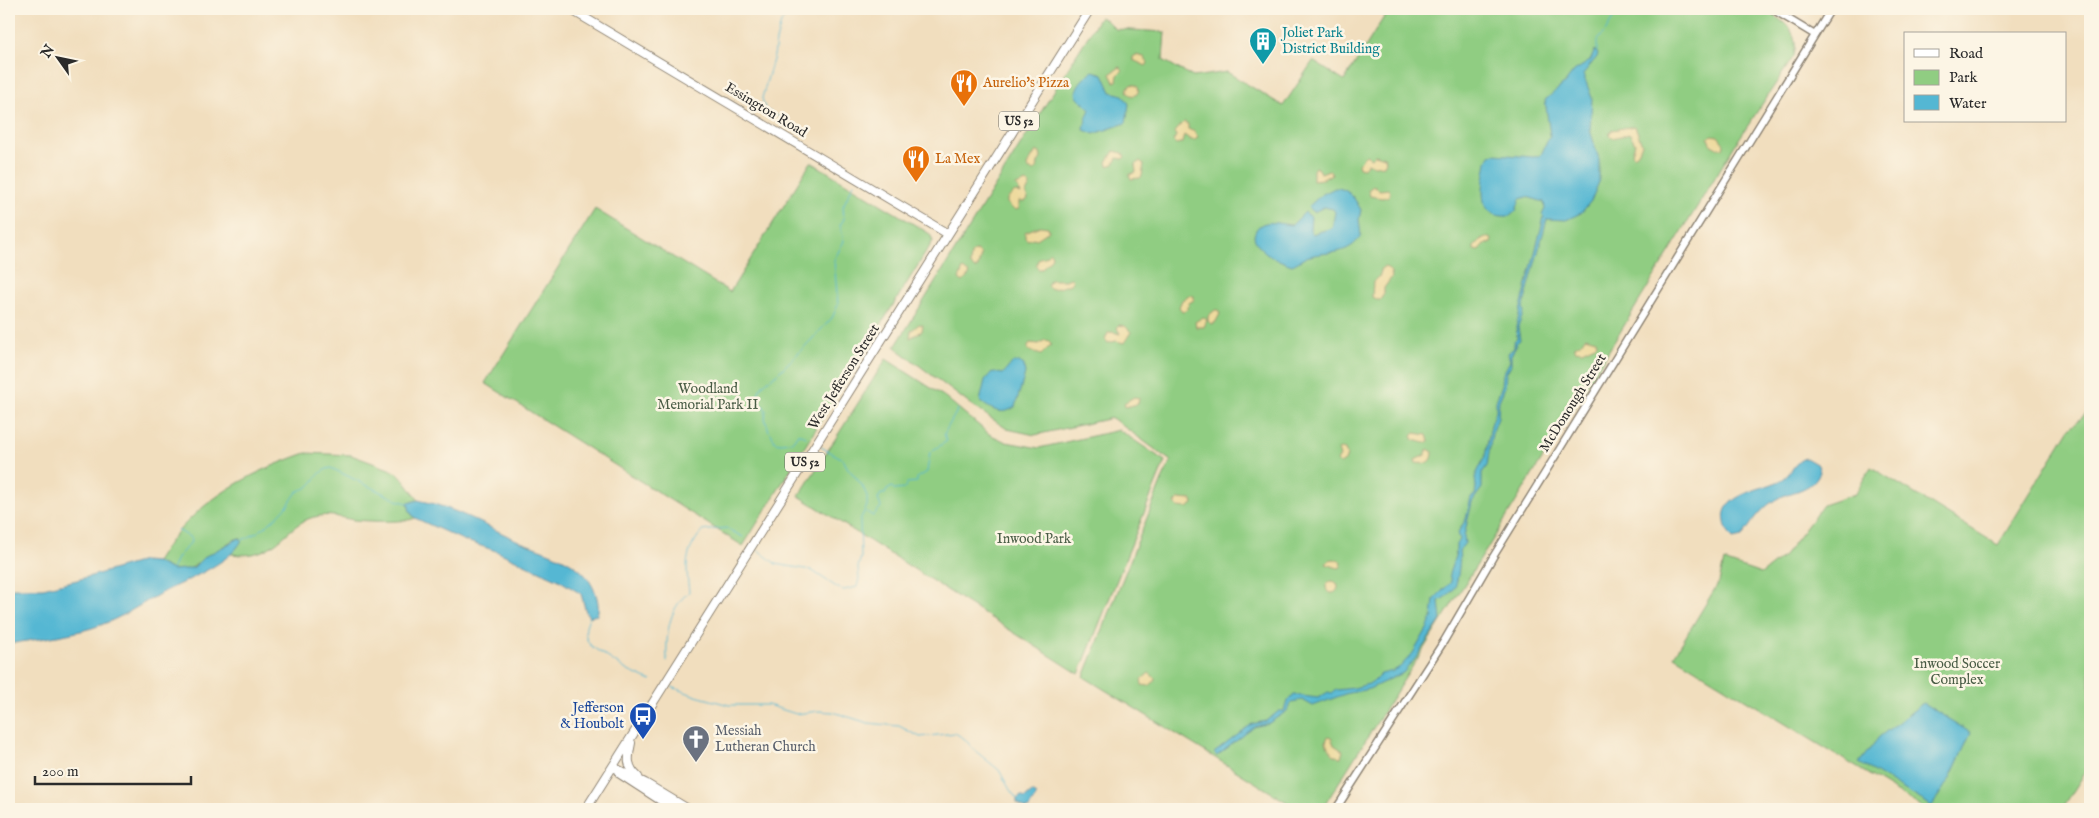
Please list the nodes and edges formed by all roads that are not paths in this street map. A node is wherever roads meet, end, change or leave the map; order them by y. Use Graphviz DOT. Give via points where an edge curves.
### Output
graph roads {
  1 [pos="570,9"];
  2 [pos="1090,9"];
  3 [pos="1772,9"];
  4 [pos="1830,9"];
  5 [pos="1814,35"];
  6 [pos="948,234"];
  7 [pos="631,738"];
  8 [pos="613,768"];
  9 [pos="645,783"];
  10 [pos="586,809"];
  11 [pos="674,809"];
  12 [pos="688,809"];
  13 [pos="1336,809"];
  1 -- 6 [label="main road, Essington Road"];
  2 -- 6 [label="main road, West Jefferson Street / US 52"];
  3 -- 5 [label="street"];
  4 -- 5 [label="street, McDonough Street"];
  5 -- 13 [label="street, McDonough Street" via="1444,640"];
  6 -- 7 [label="main road, West Jefferson Street / US 52"];
  7 -- 8 [label="main road, West Jefferson Street / US 52"];
  7 -- 9 [label="main road" via="628,764"];
  8 -- 9 [label="main road"];
  8 -- 10 [label="main road, West Jefferson Street / US 52"];
  8 -- 11 [label="main road"];
  9 -- 12 [label="main road"];
}
